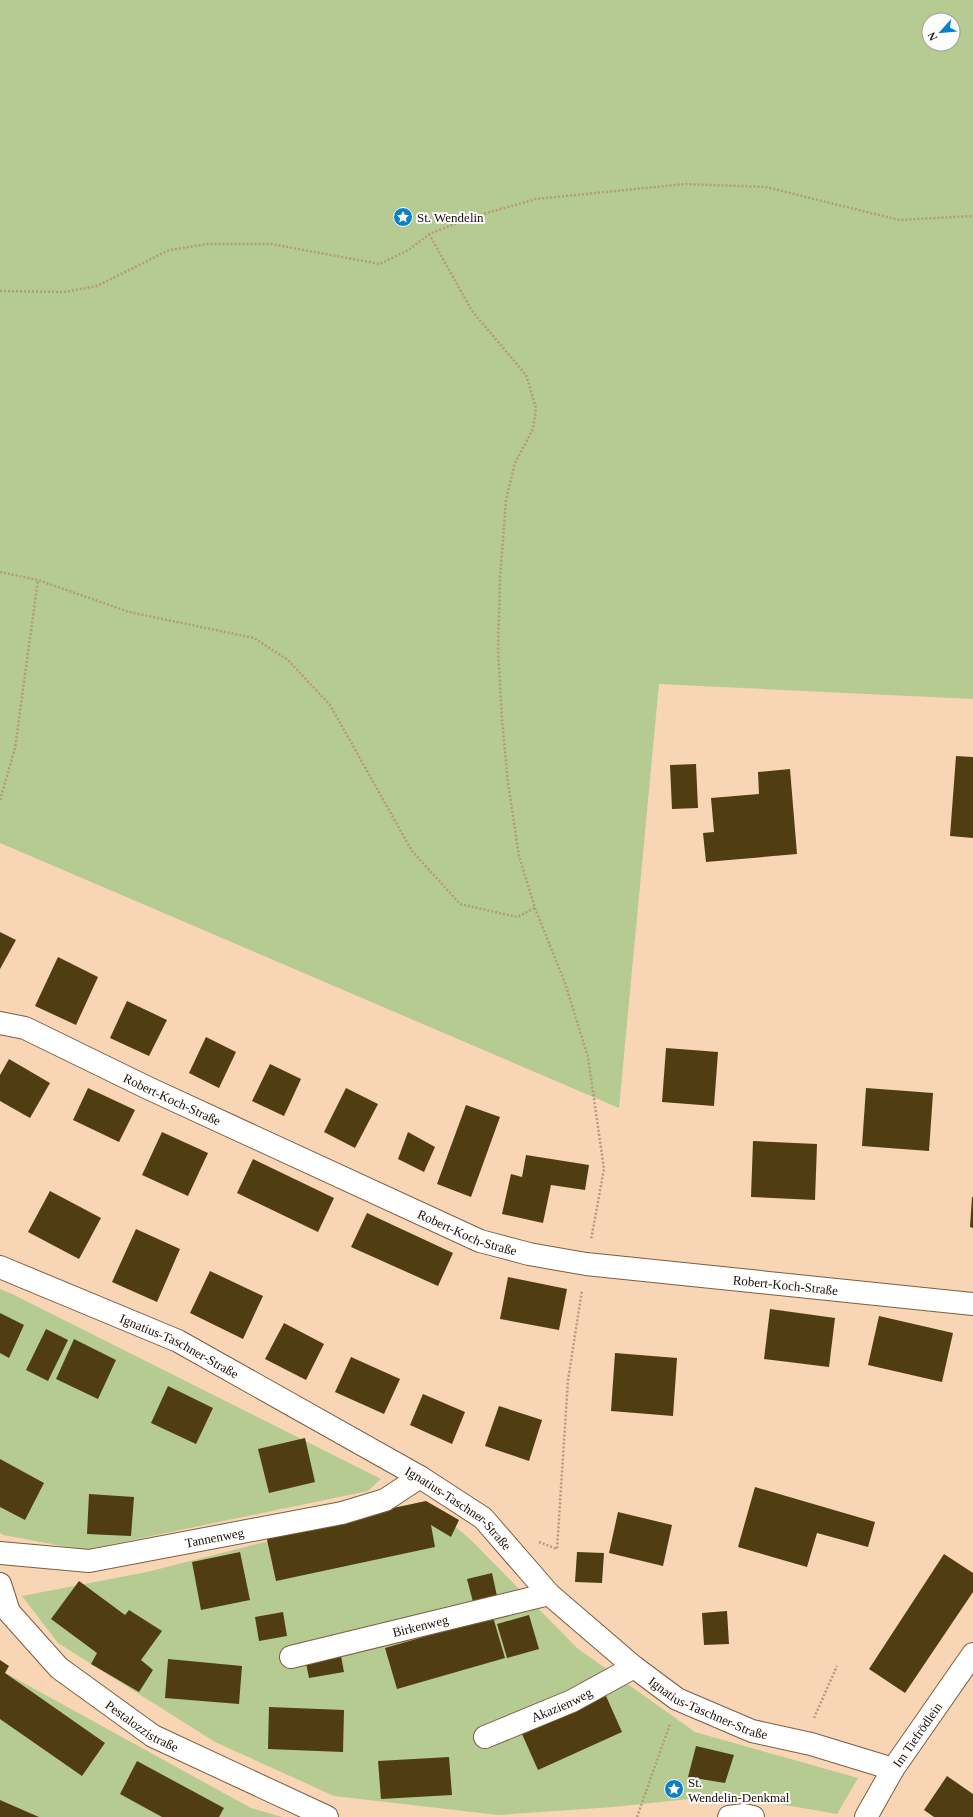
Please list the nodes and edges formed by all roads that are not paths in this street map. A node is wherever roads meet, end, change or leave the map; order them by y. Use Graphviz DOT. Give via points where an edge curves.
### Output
graph roads {
  1 [pos="0,1023"];
  2 [pos="0,1267"];
  3 [pos="973,1304"];
  4 [pos="420,1477"];
  5 [pos="0,1553"];
  6 [pos="0,1584"];
  7 [pos="549,1594"];
  8 [pos="973,1654"];
  9 [pos="291,1657"];
  10 [pos="634,1667"];
  11 [pos="485,1737"];
  12 [pos="893,1769"];
  13 [pos="328,1817"];
  14 [pos="729,1817"];
  15 [pos="753,1817"];
  16 [pos="866,1817"];
  1 -- 3 [label="street, Robert-Koch-Straße" via="25,1028 148,1088 480,1241 529,1254 586,1264"];
  2 -- 4 [label="street, Ignatius-Taschner-Straße" via="178,1341"];
  4 -- 5 [label="street, Tannenweg" via="385,1500 342,1513 89,1562"];
  4 -- 7 [label="street, Ignatius-Taschner-Straße" via="483,1518"];
  6 -- 13 [label="street, Pestalozzistraße" via="9,1612 59,1668 153,1736"];
  7 -- 9 [label="street, Birkenweg"];
  7 -- 10 [label="street, Ignatius-Taschner-Straße"];
  8 -- 12 [label="street, Im Tiefrödlein"];
  10 -- 11 [label="street, Akazienweg" via="572,1701"];
  10 -- 12 [label="street, Ignatius-Taschner-Straße" via="677,1699 752,1731 803,1742"];
  12 -- 16 [label="street, Im Tiefrödlein"];
  14 -- 15 [label="street"];
}
